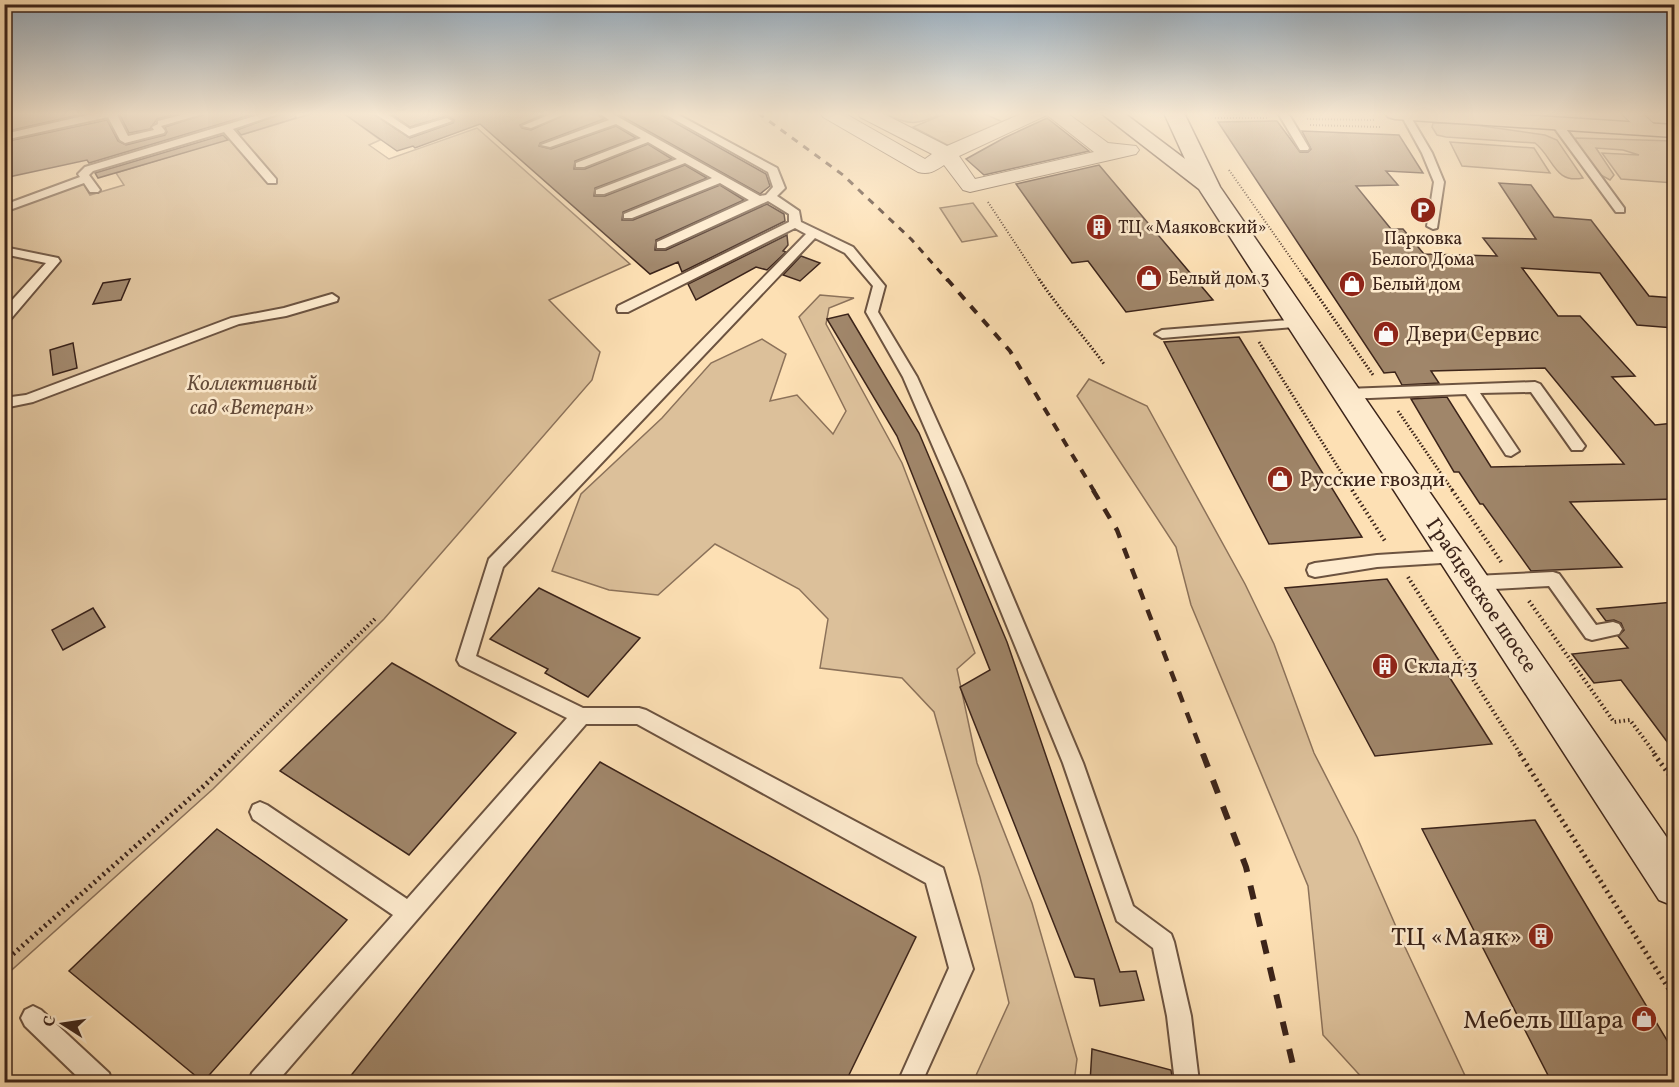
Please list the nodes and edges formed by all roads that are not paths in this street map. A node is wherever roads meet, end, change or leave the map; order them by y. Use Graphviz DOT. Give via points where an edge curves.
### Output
graph roads {
  1 [pos="107,164"];
  2 [pos="257,164"];
  3 [pos="583,164"];
  4 [pos="674,164"];
  5 [pos="694,164"];
  6 [pos="761,164"];
  7 [pos="918,164"];
  8 [pos="932,164"];
  9 [pos="954,164"];
  10 [pos="1037,164"];
  11 [pos="1194,164"];
  12 [pos="1209,164"];
  13 [pos="1431,164"];
  14 [pos="1586,164"];
  15 [pos="580,165"];
  16 [pos="1217,176"];
  17 [pos="87,178"];
  18 [pos="720,179"];
  19 [pos="272,181"];
  20 [pos="94,190"];
  21 [pos="600,192"];
  22 [pos="764,199"];
  23 [pos="4,209"];
  24 [pos="1620,210"];
  25 [pos="628,216"];
  26 [pos="795,224"];
  27 [pos="1432,226"];
  28 [pos="814,232"];
  29 [pos="661,245"];
  30 [pos="4,250"];
  31 [pos="332,298"];
  32 [pos="623,309"];
  33 [pos="4,318"];
  34 [pos="1301,323"];
  35 [pos="1162,334"];
  36 [pos="1470,389"];
  37 [pos="1346,394"];
  38 [pos="4,404"];
  39 [pos="1577,446"];
  40 [pos="1511,451"];
  41 [pos="1457,556"];
  42 [pos="1315,570"];
  43 [pos="1475,583"];
  44 [pos="1612,629"];
  45 [pos="581,716"];
  46 [pos="261,812"];
  47 [pos="1674,885"];
  48 [pos="409,913"];
  49 [pos="33,1018"];
  50 [pos="100,1083"];
  51 [pos="261,1083"];
  52 [pos="910,1083"];
  53 [pos="1187,1083"];
  1 -- 17 [label="lane" via="89,169 83,174"];
  2 -- 19 [label="lane"];
  3 -- 15 [label="lane"];
  4 -- 21 [label="lane"];
  5 -- 18 [label="lane"];
  6 -- 22 [label="lane" via="773,170 779,188"];
  7 -- 8 [label="street" via="925,168"];
  9 -- 10 [label="street" via="970,186"];
  11 -- 16 [label="main road"];
  12 -- 16 [label="main road"];
  13 -- 27 [label="lane" via="1439,182"];
  14 -- 24 [label="lane"];
  16 -- 34 [label="main road, Грабцевское шоссе"];
  17 -- 20 [label="lane"];
  17 -- 23 [label="lane"];
  18 -- 22 [label="lane"];
  18 -- 25 [label="lane"];
  22 -- 26 [label="lane" via="795,213"];
  22 -- 29 [label="lane"];
  26 -- 28 [label="lane"];
  26 -- 32 [label="lane"];
  28 -- 45 [label="lane" via="495,564 466,660"];
  28 -- 53 [label="lane" via="849,250 879,286 872,312 910,377 955,479 1073,763 1125,913 1162,942 1179,1016"];
  30 -- 33 [label="lane" via="54,261"];
  31 -- 38 [label="lane" via="236,321 28,399"];
  34 -- 35 [label="lane"];
  34 -- 37 [label="main road, Грабцевское шоссе"];
  36 -- 37 [label="lane"];
  36 -- 39 [label="lane" via="1535,387"];
  36 -- 40 [label="lane"];
  37 -- 41 [label="main road, Грабцевское шоссе"];
  41 -- 42 [label="lane"];
  41 -- 43 [label="main road, Грабцевское шоссе"];
  43 -- 44 [label="lane" via="1553,579 1592,633"];
  43 -- 47 [label="main road, Грабцевское шоссе"];
  45 -- 48 [label="lane"];
  45 -- 52 [label="lane" via="639,716 935,876 961,969"];
  46 -- 48 [label="lane"];
  48 -- 51 [label="lane"];
  49 -- 50 [label="lane"];
}
